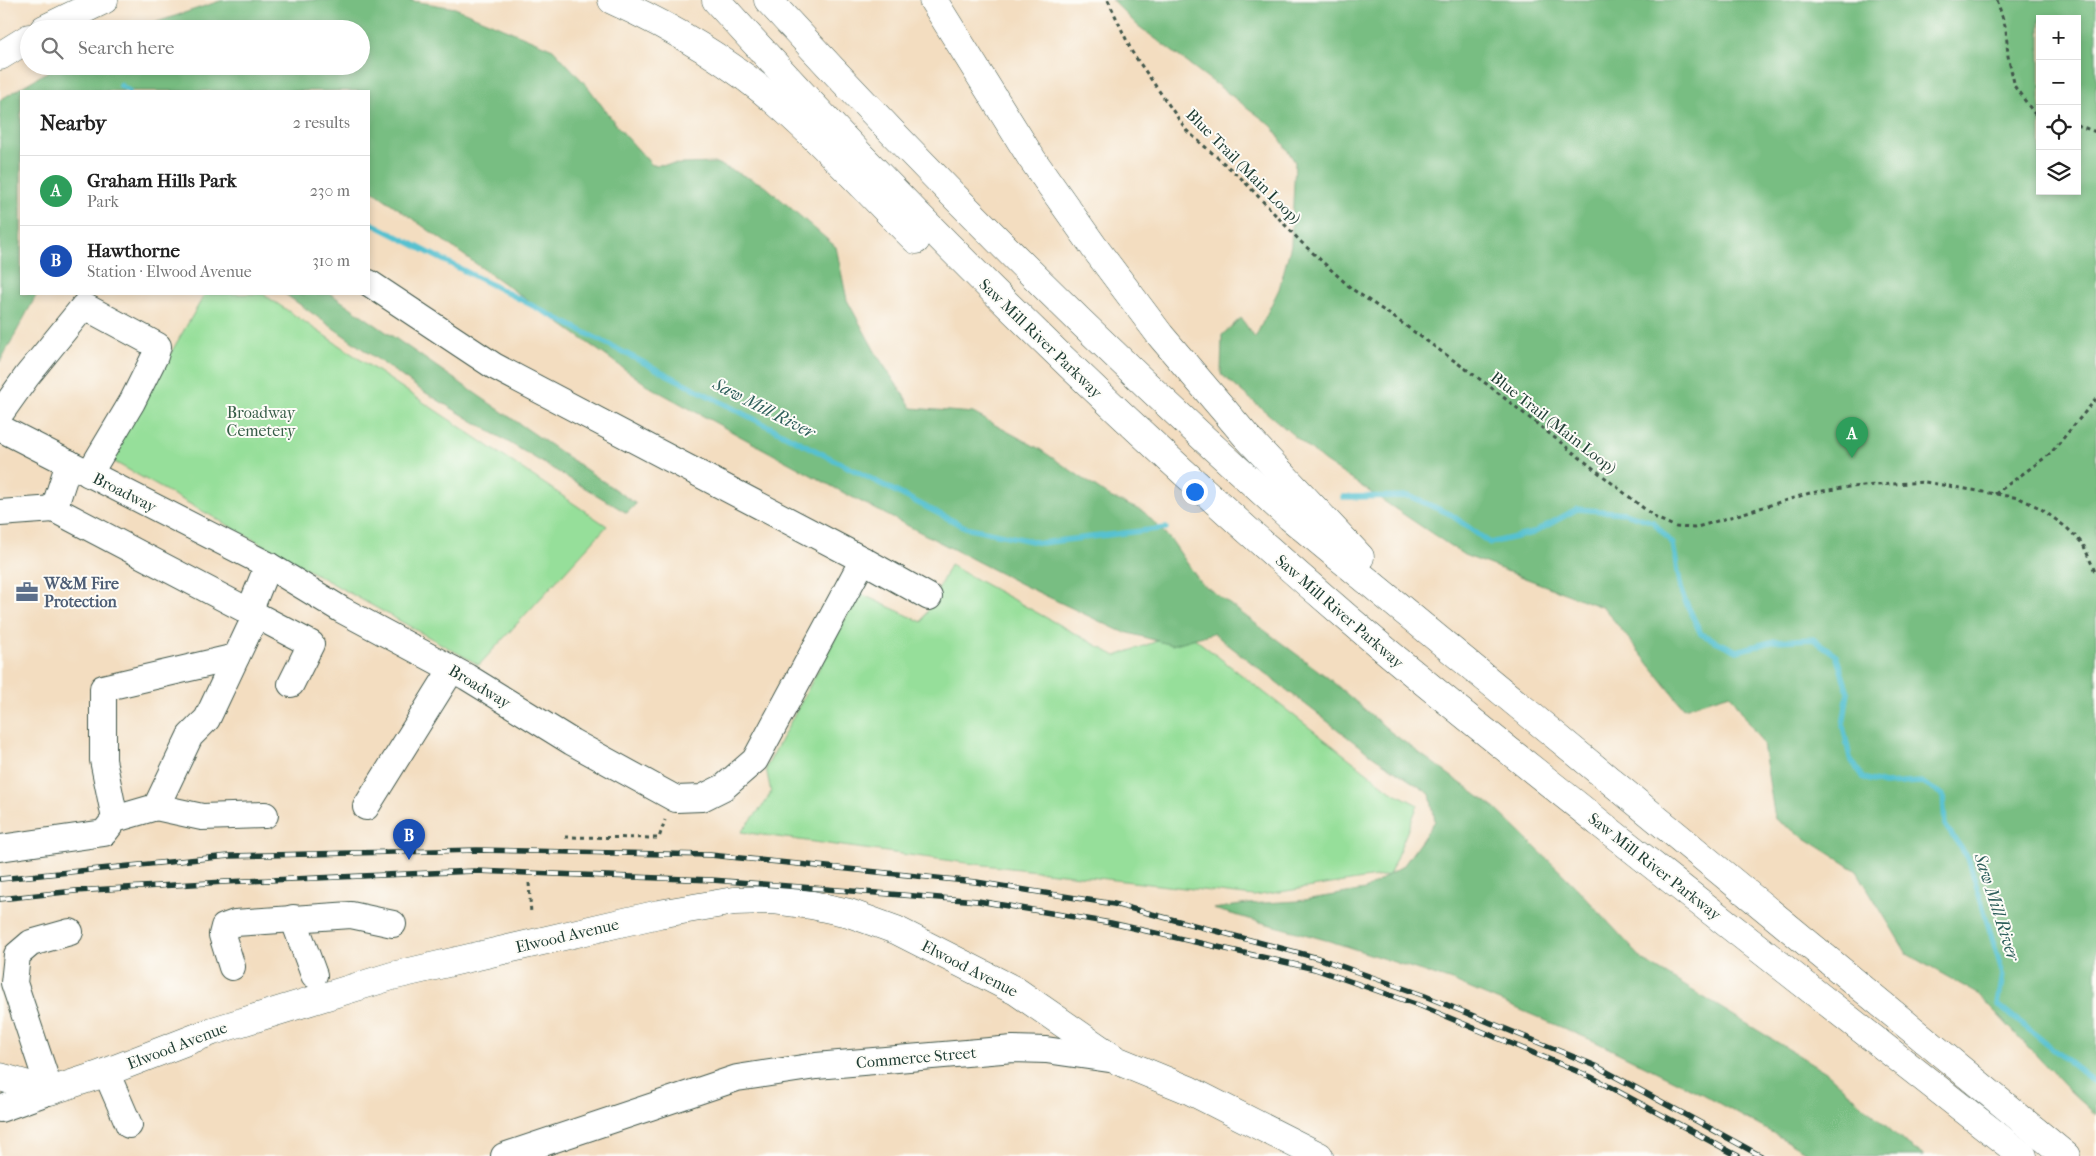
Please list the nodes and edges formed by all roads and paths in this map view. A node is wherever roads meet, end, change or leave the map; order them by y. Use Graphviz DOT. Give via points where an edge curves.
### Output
graph roads {
  1 [pos="104,0"];
  2 [pos="612,0"];
  3 [pos="716,0"];
  4 [pos="768,0"];
  5 [pos="933,0"];
  6 [pos="1108,0"];
  7 [pos="1997,0"];
  8 [pos="63,20"];
  9 [pos="20,44"];
  10 [pos="0,56"];
  11 [pos="2036,114"];
  12 [pos="2081,126"];
  13 [pos="2096,132"];
  14 [pos="370,284"];
  15 [pos="2096,400"];
  16 [pos="0,414"];
  17 [pos="0,428"];
  18 [pos="1164,455"];
  19 [pos="79,468"];
  20 [pos="1996,494"];
  21 [pos="54,509"];
  22 [pos="0,513"];
  23 [pos="863,560"];
  24 [pos="268,565"];
  25 [pos="2096,574"];
  26 [pos="928,597"];
  27 [pos="252,614"];
  28 [pos="1409,615"];
  29 [pos="236,657"];
  30 [pos="452,669"];
  31 [pos="291,684"];
  32 [pos="156,807"];
  33 [pos="366,807"];
  34 [pos="265,815"];
  35 [pos="115,818"];
  36 [pos="665,820"];
  37 [pos="565,837"];
  38 [pos="0,848"];
  39 [pos="529,883"];
  40 [pos="531,914"];
  41 [pos="293,918"];
  42 [pos="393,924"];
  43 [pos="70,932"];
  44 [pos="232,967"];
  45 [pos="314,975"];
  46 [pos="1116,1060"];
  47 [pos="106,1072"];
  48 [pos="0,1077"];
  49 [pos="50,1091"];
  50 [pos="0,1109"];
  51 [pos="129,1125"];
  52 [pos="504,1156"];
  53 [pos="1319,1156"];
  54 [pos="2023,1156"];
  55 [pos="2066,1156"];
  1 -- 8 [label="main road"];
  2 -- 18 [label="main road" via="697,44 784,109 928,250"];
  3 -- 18 [label="main road, Saw Mill River Parkway" via="946,245"];
  4 -- 28 [label="main road" via="957,200 1119,360 1290,517"];
  5 -- 28 [label="main road" via="1032,159 1160,335 1246,436 1343,537"];
  6 -- 20 [label="path, Blue Trail (Main Loop)" via="1132,52 1187,131 1241,178 1301,242 1352,289 1488,385 1656,518 1676,527 1694,528 1810,493 1884,484 1926,482"];
  7 -- 11 [label="path" via="2006,29 2015,87"];
  9 -- 10 [label="main road"];
  12 -- 13 [label="path"];
  14 -- 23 [label="street" via="494,366"];
  15 -- 20 [label="path" via="2050,454"];
  16 -- 19 [label="street" via="84,306 158,346 132,402"];
  17 -- 19 [label="street, Broadway"];
  18 -- 54 [label="main road, Saw Mill River Parkway" via="1444,699"];
  19 -- 21 [label="street"];
  19 -- 24 [label="street, Broadway"];
  20 -- 25 [label="path, Blue Trail (Main Loop)" via="2019,498 2068,528 2083,544"];
  21 -- 22 [label="street"];
  21 -- 27 [label="street"];
  23 -- 26 [label="street"];
  23 -- 30 [label="street, Broadway" via="754,760 724,787 702,798 676,798 572,742"];
  24 -- 27 [label="street"];
  24 -- 30 [label="street, Broadway" via="342,610"];
  27 -- 29 [label="street"];
  27 -- 31 [label="street" via="311,644"];
  28 -- 55 [label="main road"];
  29 -- 32 [label="street" via="207,719 190,736"];
  29 -- 35 [label="street" via="103,688 103,760"];
  30 -- 33 [label="street"];
  32 -- 34 [label="street" via="202,817"];
  32 -- 35 [label="street"];
  35 -- 38 [label="street" via="104,833"];
  36 -- 37 [label="path" via="659,838"];
  39 -- 40 [label="path"];
  41 -- 42 [label="street" via="351,915"];
  41 -- 44 [label="street" via="224,927 222,935"];
  41 -- 45 [label="street"];
  43 -- 49 [label="street" via="31,943 17,954 14,983"];
  46 -- 47 [label="main road, Elwood Avenue" via="1016,991 904,934 849,913 774,900 734,901 668,912 392,976 213,1030"];
  46 -- 52 [label="street, Commerce Street" via="1046,1050 1013,1050 816,1066 737,1078"];
  46 -- 53 [label="main road, Commerce Street" via="1189,1090"];
  47 -- 49 [label="main road, Elwood Avenue"];
  47 -- 51 [label="street"];
  48 -- 49 [label="main road"];
  49 -- 50 [label="street, Elwood Avenue"];
}
